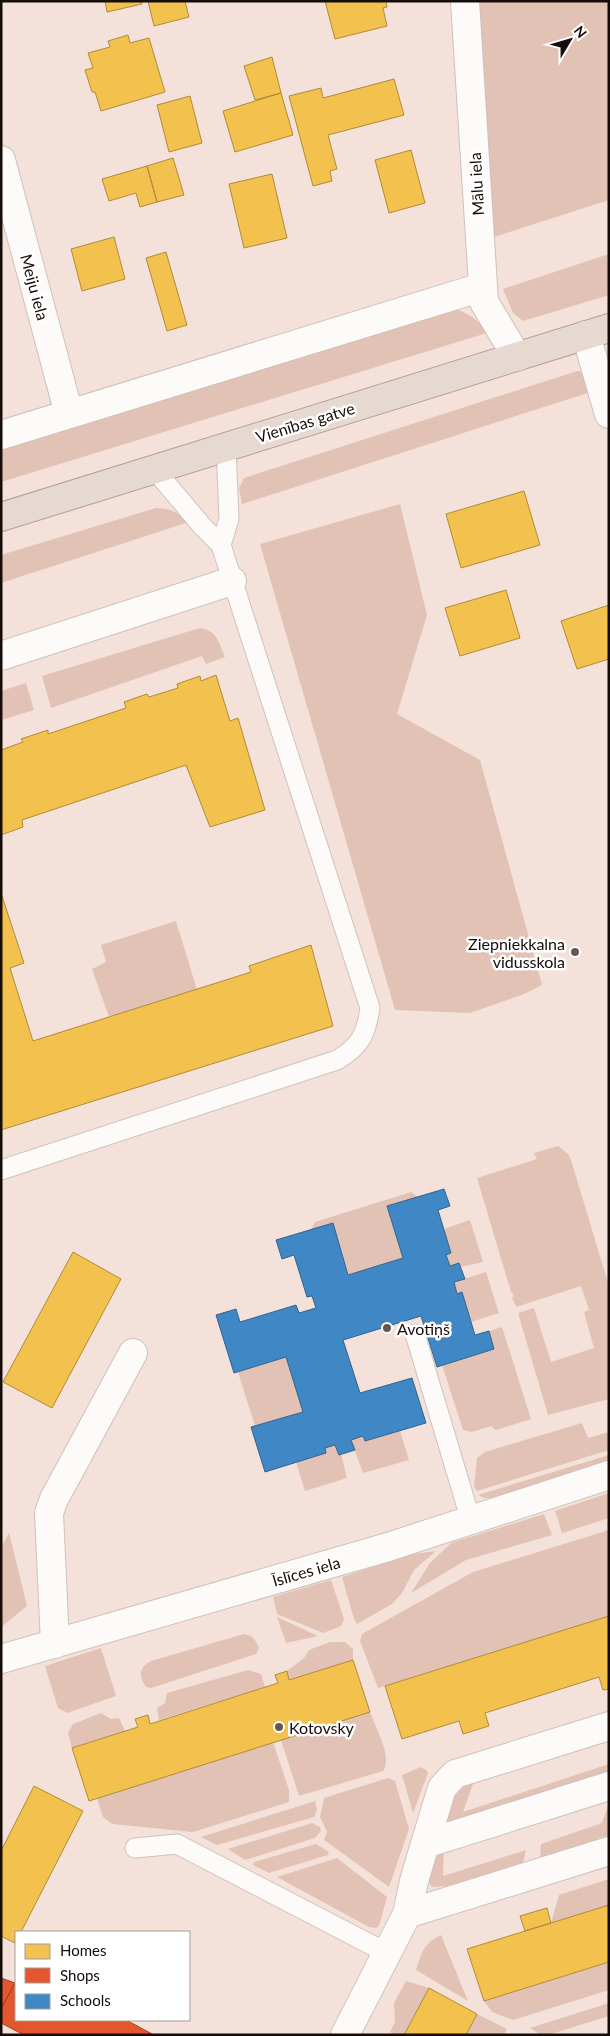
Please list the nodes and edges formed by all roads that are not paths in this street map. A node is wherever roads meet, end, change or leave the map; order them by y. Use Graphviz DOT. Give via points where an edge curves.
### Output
graph roads {
  1 [pos="465,1"];
  2 [pos="1,160"];
  3 [pos="482,287"];
  4 [pos="598,332"];
  5 [pos="517,357"];
  6 [pos="69,414"];
  7 [pos="609,414"];
  8 [pos="1,435"];
  9 [pos="226,446"];
  10 [pos="154,469"];
  11 [pos="1,517"];
  12 [pos="222,546"];
  13 [pos="232,581"];
  14 [pos="1,656"];
  15 [pos="1,1170"];
  16 [pos="415,1334"];
  17 [pos="133,1353"];
  18 [pos="609,1475"];
  19 [pos="472,1521"];
  20 [pos="54,1644"];
  21 [pos="1,1659"];
  22 [pos="609,1726"];
  23 [pos="609,1786"];
  24 [pos="425,1844"];
  25 [pos="135,1848"];
  26 [pos="609,1851"];
  27 [pos="407,1914"];
  28 [pos="387,1953"];
  29 [pos="345,2035"];
  1 -- 3 [label="street, Mālu iela"];
  2 -- 6 [label="street, Meiju iela"];
  3 -- 5 [label="street, Mālu iela" via="484,302"];
  3 -- 6 [label="street"];
  4 -- 5 [label="highway, Vienības gatve"];
  4 -- 7 [label="street"];
  5 -- 9 [label="highway, Vienības gatve"];
  6 -- 8 [label="street"];
  9 -- 10 [label="highway, Vienības gatve"];
  9 -- 12 [label="lane" via="229,519"];
  10 -- 11 [label="highway, Vienības gatve"];
  10 -- 12 [label="lane"];
  12 -- 13 [label="lane"];
  13 -- 14 [label="street"];
  13 -- 15 [label="lane" via="370,1008 367,1026 359,1043 337,1060"];
  16 -- 19 [label="lane"];
  17 -- 20 [label="street" via="49,1513"];
  18 -- 19 [label="street, Īslīces iela"];
  19 -- 20 [label="street, Īslīces iela"];
  20 -- 21 [label="street, Īslīces iela"];
  22 -- 24 [label="street" via="455,1774 442,1788"];
  23 -- 24 [label="street"];
  24 -- 27 [label="street"];
  25 -- 28 [label="lane" via="177,1844"];
  26 -- 27 [label="street"];
  27 -- 28 [label="street"];
  28 -- 29 [label="street"];
}
